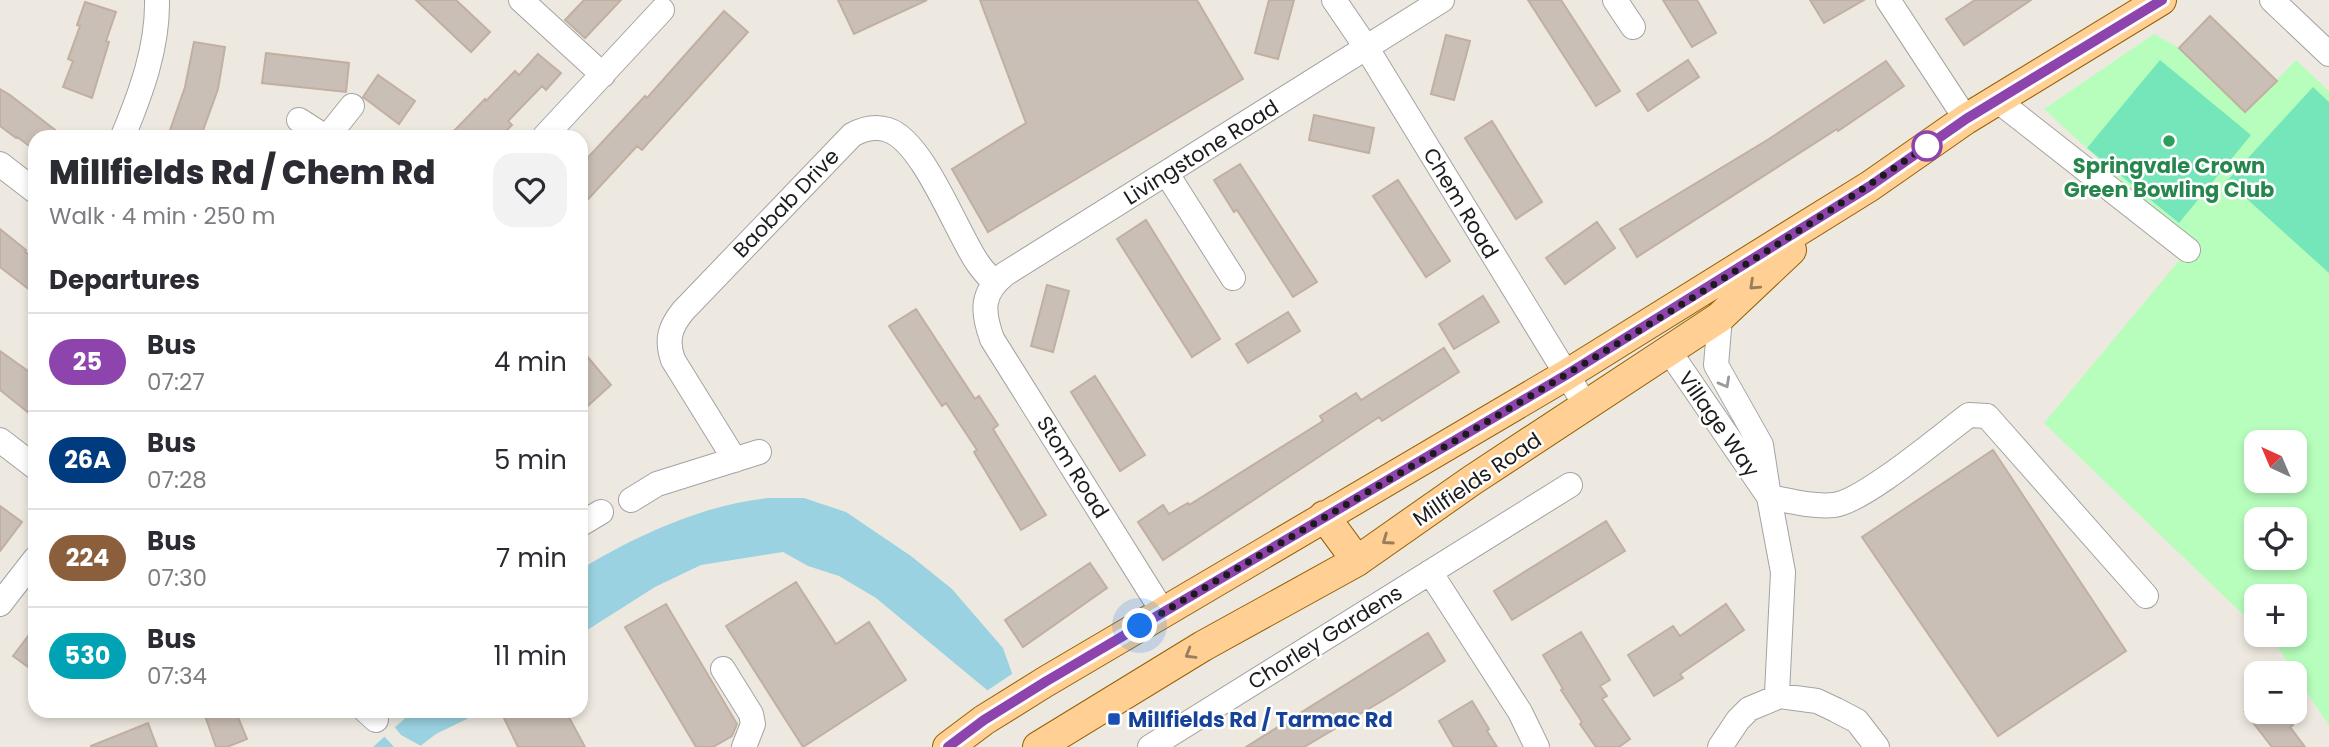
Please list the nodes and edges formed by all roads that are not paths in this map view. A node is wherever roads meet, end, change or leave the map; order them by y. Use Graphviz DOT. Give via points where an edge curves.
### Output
graph roads {
  1 [pos="157,0"];
  2 [pos="521,0"];
  3 [pos="1334,0"];
  4 [pos="1442,0"];
  5 [pos="1615,0"];
  6 [pos="1888,0"];
  7 [pos="2161,0"];
  8 [pos="2272,0"];
  9 [pos="662,10"];
  10 [pos="1633,27"];
  11 [pos="1366,47"];
  12 [pos="2329,54"];
  13 [pos="603,75"];
  14 [pos="1997,100"];
  15 [pos="352,106"];
  16 [pos="1966,119"];
  17 [pos="299,120"];
  18 [pos="126,130"];
  19 [pos="316,130"];
  20 [pos="331,130"];
  21 [pos="551,130"];
  22 [pos="0,164"];
  23 [pos="1167,174"];
  24 [pos="28,186"];
  25 [pos="1839,204"];
  26 [pos="2188,250"];
  27 [pos="1233,278"];
  28 [pos="995,283"];
  29 [pos="1720,317"];
  30 [pos="1669,351"];
  31 [pos="1566,375"];
  32 [pos="1586,406"];
  33 [pos="0,440"];
  34 [pos="759,452"];
  35 [pos="735,460"];
  36 [pos="28,462"];
  37 [pos="1570,485"];
  38 [pos="1769,497"];
  39 [pos="631,500"];
  40 [pos="1324,516"];
  41 [pos="1357,561"];
  42 [pos="28,568"];
  43 [pos="1430,572"];
  44 [pos="2146,596"];
  45 [pos="0,604"];
  46 [pos="1163,612"];
  47 [pos="723,669"];
  48 [pos="1780,696"];
  49 [pos="744,747"];
  50 [pos="948,747"];
  51 [pos="1038,747"];
  52 [pos="1150,747"];
  53 [pos="1537,747"];
  54 [pos="1720,747"];
  55 [pos="1877,747"];
  1 -- 18 [label="street" via="145,83"];
  2 -- 13 [label="street"];
  3 -- 11 [label="street, Chem Road"];
  4 -- 11 [label="street, Livingstone Road"];
  5 -- 10 [label="street"];
  6 -- 16 [label="street"];
  7 -- 14 [label="main road, Millfields Road"];
  8 -- 12 [label="street"];
  9 -- 13 [label="street"];
  11 -- 23 [label="street, Livingstone Road"];
  11 -- 31 [label="street, Chem Road"];
  13 -- 21 [label="street"];
  14 -- 16 [label="main road, Millfields Road"];
  14 -- 26 [label="street"];
  15 -- 20 [label="street"];
  16 -- 25 [label="main road, Millfields Road"];
  17 -- 19 [label="street"];
  22 -- 24 [label="street"];
  23 -- 27 [label="street"];
  23 -- 28 [label="street, Livingstone Road"];
  25 -- 29 [label="main road, Millfields Road, one-way"];
  25 -- 31 [label="main road, Millfields Road"];
  28 -- 35 [label="street, Baobab Drive" via="978,264 924,165 903,139 877,128 852,135 683,311 668,335 673,360"];
  28 -- 46 [label="street, Stom Road" via="985,304 992,339"];
  29 -- 30 [label="main road, Millfields Road"];
  29 -- 38 [label="street, Village Way, one-way" via="1716,365 1761,445"];
  30 -- 32 [label="main road, Millfields Road"];
  30 -- 38 [label="street, Village Way"];
  31 -- 32 [label="street, Chem Road"];
  31 -- 40 [label="main road, Millfields Road"];
  32 -- 41 [label="main road, Millfields Road, one-way"];
  33 -- 36 [label="street"];
  34 -- 35 [label="street"];
  35 -- 39 [label="street" via="657,484"];
  37 -- 43 [label="street, Chorley Gardens"];
  38 -- 44 [label="street" via="1837,505 1877,484 1969,415 1987,416"];
  38 -- 48 [label="street, Village Way" via="1783,572"];
  40 -- 41 [label="main road"];
  40 -- 46 [label="main road, Millfields Road"];
  41 -- 51 [label="main road, Millfields Road, one-way" via="1203,646"];
  42 -- 45 [label="street"];
  43 -- 52 [label="street, Chorley Gardens"];
  43 -- 53 [label="street" via="1520,712"];
  46 -- 50 [label="main road, Millfields Road" via="984,720"];
  47 -- 49 [label="street" via="751,714 753,724"];
  48 -- 54 [label="street" via="1749,709"];
  48 -- 55 [label="street" via="1817,701 1857,721"];
}
